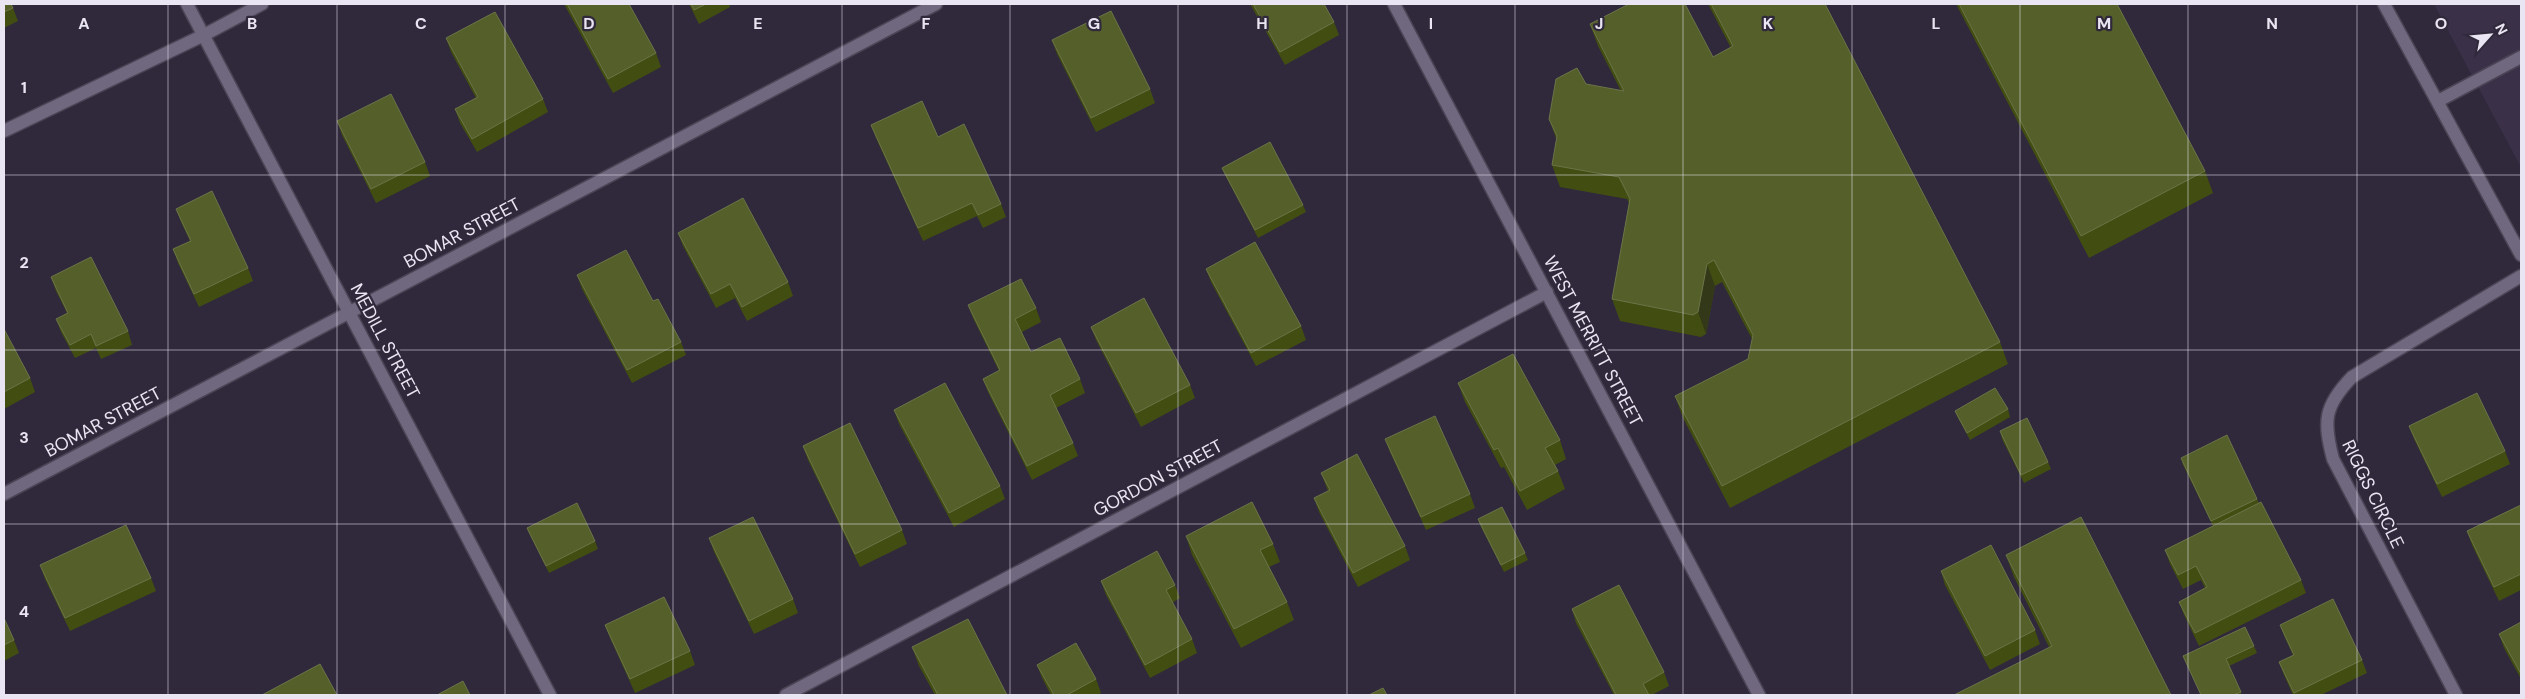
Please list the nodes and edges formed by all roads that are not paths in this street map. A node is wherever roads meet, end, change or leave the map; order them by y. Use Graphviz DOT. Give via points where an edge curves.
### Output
graph roads {
  1 [pos="187,4"];
  2 [pos="262,4"];
  3 [pos="936,4"];
  4 [pos="1394,4"];
  5 [pos="2384,4"];
  6 [pos="204,36"];
  7 [pos="2521,57"];
  8 [pos="2438,101"];
  9 [pos="4,131"];
  10 [pos="2521,255"];
  11 [pos="2521,276"];
  12 [pos="1547,292"];
  13 [pos="350,312"];
  14 [pos="4,494"];
  15 [pos="550,695"];
  16 [pos="786,695"];
  17 [pos="1759,695"];
  18 [pos="2456,695"];
  1 -- 6 [label="street, MEDILL STREET"];
  2 -- 6 [label="street"];
  3 -- 13 [label="street, BOMAR STREET"];
  4 -- 12 [label="street, WEST MERRITT STREET"];
  5 -- 8 [label="street"];
  6 -- 9 [label="street"];
  6 -- 13 [label="street, MEDILL STREET"];
  7 -- 8 [label="street"];
  8 -- 10 [label="street"];
  11 -- 18 [label="street, RIGGS CIRCLE" via="2352,377 2338,392 2328,412 2326,432 2333,459"];
  12 -- 16 [label="street, GORDON STREET"];
  12 -- 17 [label="street, WEST MERRITT STREET"];
  13 -- 14 [label="street, BOMAR STREET"];
  13 -- 15 [label="street, MEDILL STREET"];
}
